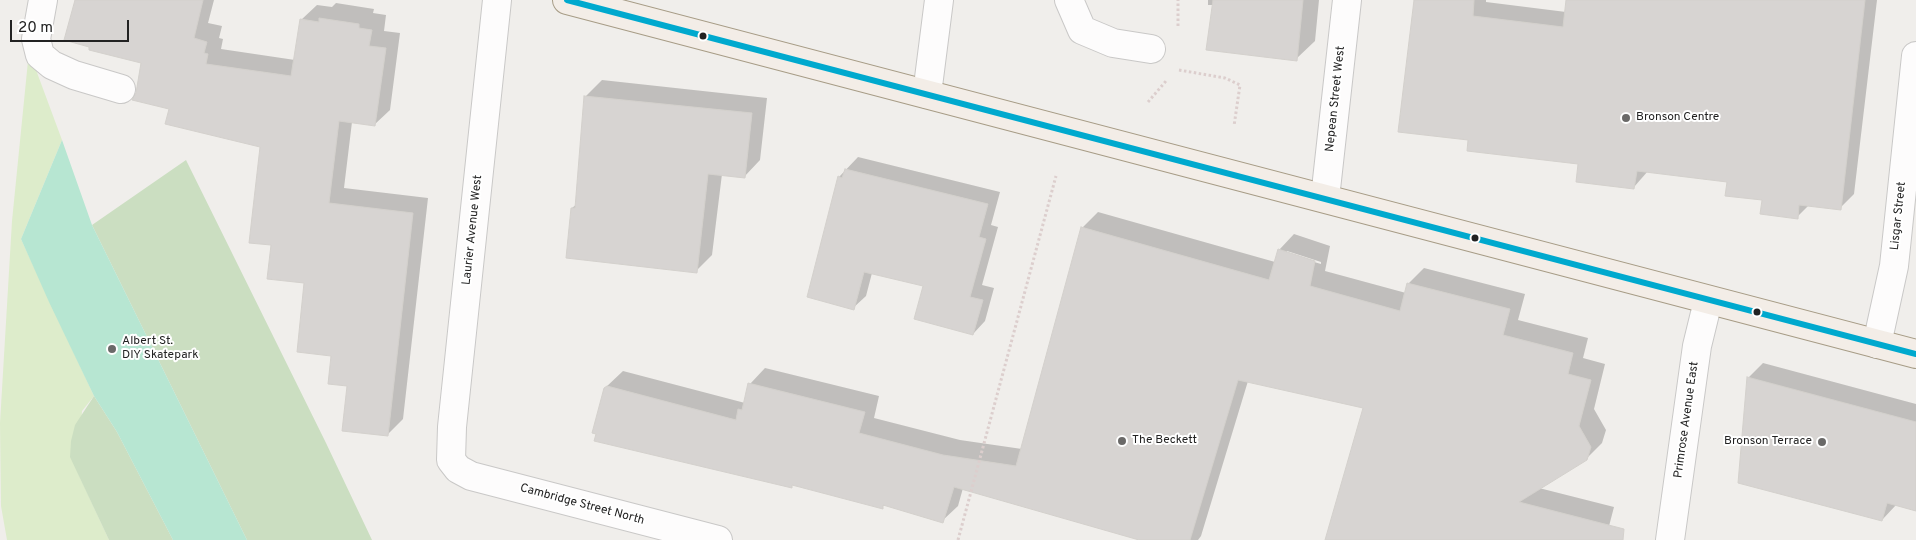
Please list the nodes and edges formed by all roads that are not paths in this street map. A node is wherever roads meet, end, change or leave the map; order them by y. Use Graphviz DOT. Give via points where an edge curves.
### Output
graph roads {
  1 [pos="43,0"];
  2 [pos="497,0"];
  3 [pos="567,0"];
  4 [pos="939,0"];
  5 [pos="1069,0"];
  6 [pos="1347,0"];
  7 [pos="1151,49"];
  8 [pos="1916,56"];
  9 [pos="121,89"];
  10 [pos="927,94"];
  11 [pos="1325,198"];
  12 [pos="1708,300"];
  13 [pos="1877,344"];
  14 [pos="1916,354"];
  15 [pos="451,460"];
  16 [pos="718,540"];
  17 [pos="1670,540"];
  1 -- 9 [label="street" via="36,39 40,55 52,65 74,75"];
  2 -- 15 [label="street, Laurier Avenue West"];
  3 -- 10 [label="main road"];
  4 -- 10 [label="street"];
  5 -- 7 [label="street" via="1082,30 1113,43"];
  6 -- 11 [label="street, Nepean Street West"];
  8 -- 13 [label="street, Lisgar Street" via="1894,266"];
  10 -- 11 [label="main road"];
  11 -- 12 [label="main road"];
  12 -- 13 [label="main road"];
  12 -- 17 [label="street, Primrose Avenue East" via="1697,346"];
  13 -- 14 [label="main road"];
  15 -- 16 [label="street, Cambridge Street North" via="458,469 471,476"];
}
